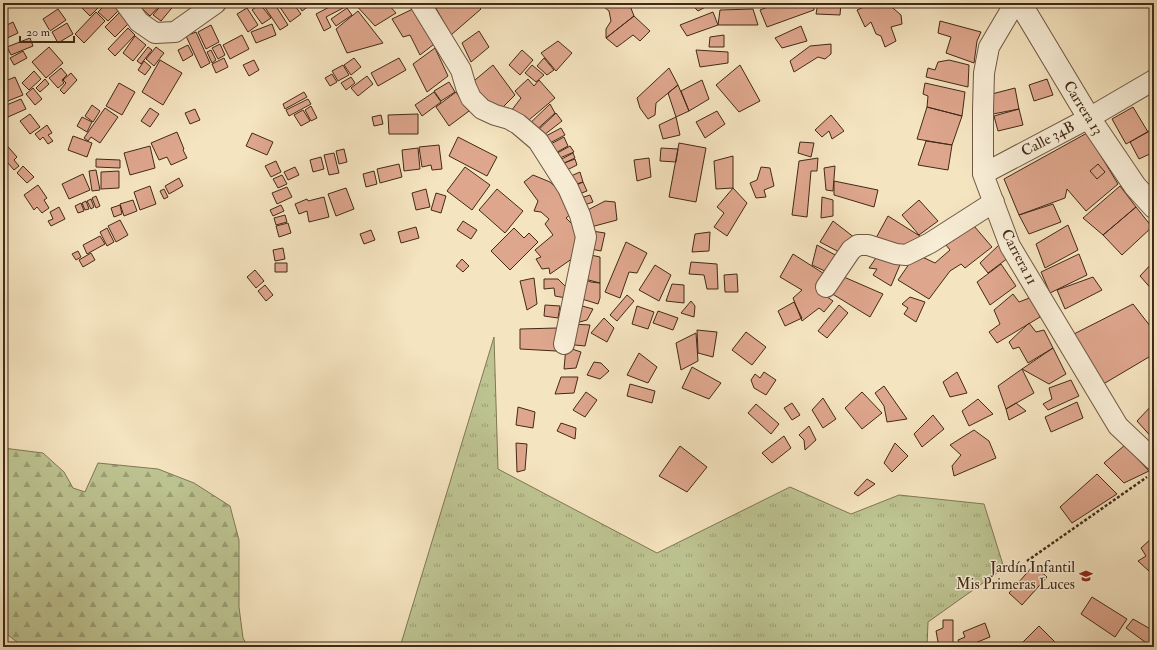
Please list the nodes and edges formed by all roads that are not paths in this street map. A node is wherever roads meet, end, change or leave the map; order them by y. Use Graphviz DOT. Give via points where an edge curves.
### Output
graph roads {
  1 [pos="125,3"];
  2 [pos="216,3"];
  3 [pos="420,3"];
  4 [pos="1015,3"];
  5 [pos="1020,3"];
  6 [pos="1154,80"];
  7 [pos="1088,118"];
  8 [pos="983,174"];
  9 [pos="994,202"];
  10 [pos="1154,207"];
  11 [pos="826,287"];
  12 [pos="564,344"];
  13 [pos="1151,468"];
  1 -- 2 [label="street" via="139,22 155,33 175,32"];
  3 -- 12 [label="street" via="461,70 471,98 482,109 509,118 538,141 568,188 580,214 586,237"];
  4 -- 8 [label="street, Carrera 11" via="989,47 984,73"];
  5 -- 7 [label="street, Carrera 13"];
  6 -- 7 [label="street, Calle 34B"];
  7 -- 8 [label="street, Calle 34B"];
  7 -- 10 [label="street, Carrera 13" via="1135,186"];
  8 -- 9 [label="street, Carrera 11"];
  9 -- 11 [label="street" via="930,243 906,254 858,245 851,250"];
  9 -- 13 [label="street, Carrera 11" via="1010,246 1118,426"];
}
